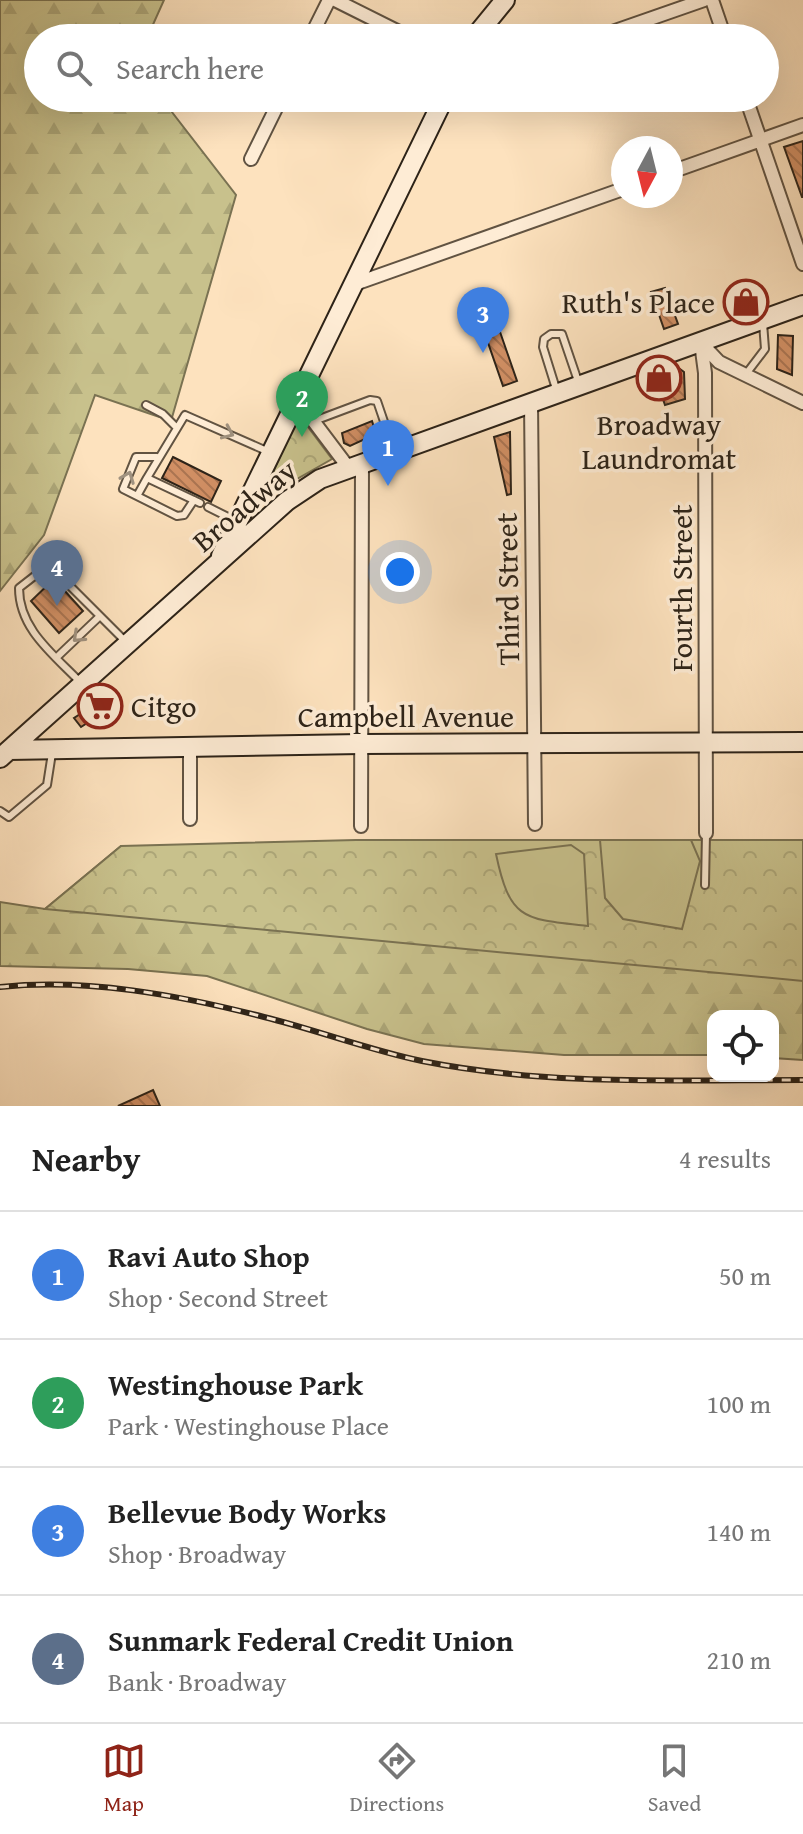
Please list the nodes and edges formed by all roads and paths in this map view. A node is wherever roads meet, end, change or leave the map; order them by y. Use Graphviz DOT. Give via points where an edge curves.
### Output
graph roads {
  1 [pos="332,0"];
  2 [pos="505,0"];
  3 [pos="704,0"];
  4 [pos="712,0"];
  5 [pos="318,24"];
  6 [pos="382,24"];
  7 [pos="485,24"];
  8 [pos="635,24"];
  9 [pos="720,24"];
  10 [pos="274,112"];
  11 [pos="437,112"];
  12 [pos="751,112"];
  13 [pos="803,125"];
  14 [pos="760,141"];
  15 [pos="251,159"];
  16 [pos="683,168"];
  17 [pos="611,193"];
  18 [pos="803,264"];
  19 [pos="352,285"];
  20 [pos="803,305"];
  21 [pos="762,320"];
  22 [pos="701,343"];
  23 [pos="745,375"];
  24 [pos="579,384"];
  25 [pos="557,392"];
  26 [pos="296,398"];
  27 [pos="531,401"];
  28 [pos="803,403"];
  29 [pos="146,405"];
  30 [pos="314,421"];
  31 [pos="177,428"];
  32 [pos="394,451"];
  33 [pos="270,452"];
  34 [pos="157,457"];
  35 [pos="355,465"];
  36 [pos="147,478"];
  37 [pos="137,496"];
  38 [pos="208,507"];
  39 [pos="237,522"];
  40 [pos="218,562"];
  41 [pos="100,616"];
  42 [pos="127,644"];
  43 [pos="56,658"];
  44 [pos="82,684"];
  45 [pos="708,742"];
  46 [pos="803,742"];
  47 [pos="361,744"];
  48 [pos="535,744"];
  49 [pos="190,746"];
  50 [pos="53,749"];
  51 [pos="4,754"];
  52 [pos="0,811"];
  53 [pos="190,819"];
  54 [pos="535,824"];
  55 [pos="361,826"];
  56 [pos="706,833"];
  57 [pos="705,885"];
  1 -- 5 [label="street"];
  1 -- 6 [label="street"];
  2 -- 7 [label="street"];
  3 -- 8 [label="street"];
  4 -- 9 [label="street"];
  10 -- 15 [label="street"];
  11 -- 19 [label="street"];
  12 -- 14 [label="street"];
  13 -- 14 [label="street"];
  14 -- 16 [label="street"];
  14 -- 18 [label="street"];
  17 -- 19 [label="street"];
  19 -- 26 [label="street"];
  20 -- 21 [label="street, Broadway"];
  21 -- 22 [label="street, Broadway"];
  21 -- 23 [label="lane" via="765,349"];
  22 -- 23 [label="street" via="719,362"];
  22 -- 24 [label="street, Broadway"];
  22 -- 45 [label="street, Fourth Street"];
  23 -- 28 [label="street"];
  24 -- 25 [label="street, Broadway"];
  24 -- 25 [label="lane" via="562,334 551,334 543,347"];
  25 -- 27 [label="street, Broadway"];
  26 -- 30 [label="street"];
  26 -- 33 [label="street"];
  27 -- 32 [label="street, Broadway"];
  27 -- 48 [label="street, Third Street"];
  29 -- 31 [label="lane"];
  30 -- 32 [label="lane" via="377,401"];
  30 -- 35 [label="street"];
  31 -- 33 [label="lane, one-way" via="185,415"];
  31 -- 34 [label="lane"];
  32 -- 35 [label="street, Broadway"];
  33 -- 39 [label="street"];
  34 -- 36 [label="lane"];
  37 -- 34 [label="lane, one-way" via="123,489 136,457"];
  35 -- 40 [label="street, Broadway" via="302,490"];
  35 -- 47 [label="street"];
  36 -- 37 [label="lane"];
  36 -- 37 [label="lane" via="197,502 177,516"];
  38 -- 39 [label="lane"];
  39 -- 40 [label="street"];
  40 -- 42 [label="street, Broadway"];
  41 -- 42 [label="lane"];
  41 -- 43 [label="lane, one-way"];
  41 -- 43 [label="lane" via="61,575 46,567 19,588 27,625"];
  42 -- 44 [label="street, Broadway"];
  43 -- 44 [label="lane"];
  44 -- 51 [label="street, Broadway"];
  45 -- 46 [label="street, Campbell Avenue"];
  45 -- 48 [label="street, Campbell Avenue"];
  45 -- 56 [label="street, Fourth Street"];
  47 -- 48 [label="street, Campbell Avenue"];
  47 -- 49 [label="street, Campbell Avenue"];
  47 -- 55 [label="street"];
  48 -- 54 [label="street, Third Street"];
  49 -- 50 [label="street, Campbell Avenue"];
  49 -- 53 [label="street"];
  50 -- 51 [label="street, Campbell Avenue"];
  50 -- 52 [label="lane" via="47,785 9,817"];
  56 -- 57 [label="lane"];
}
